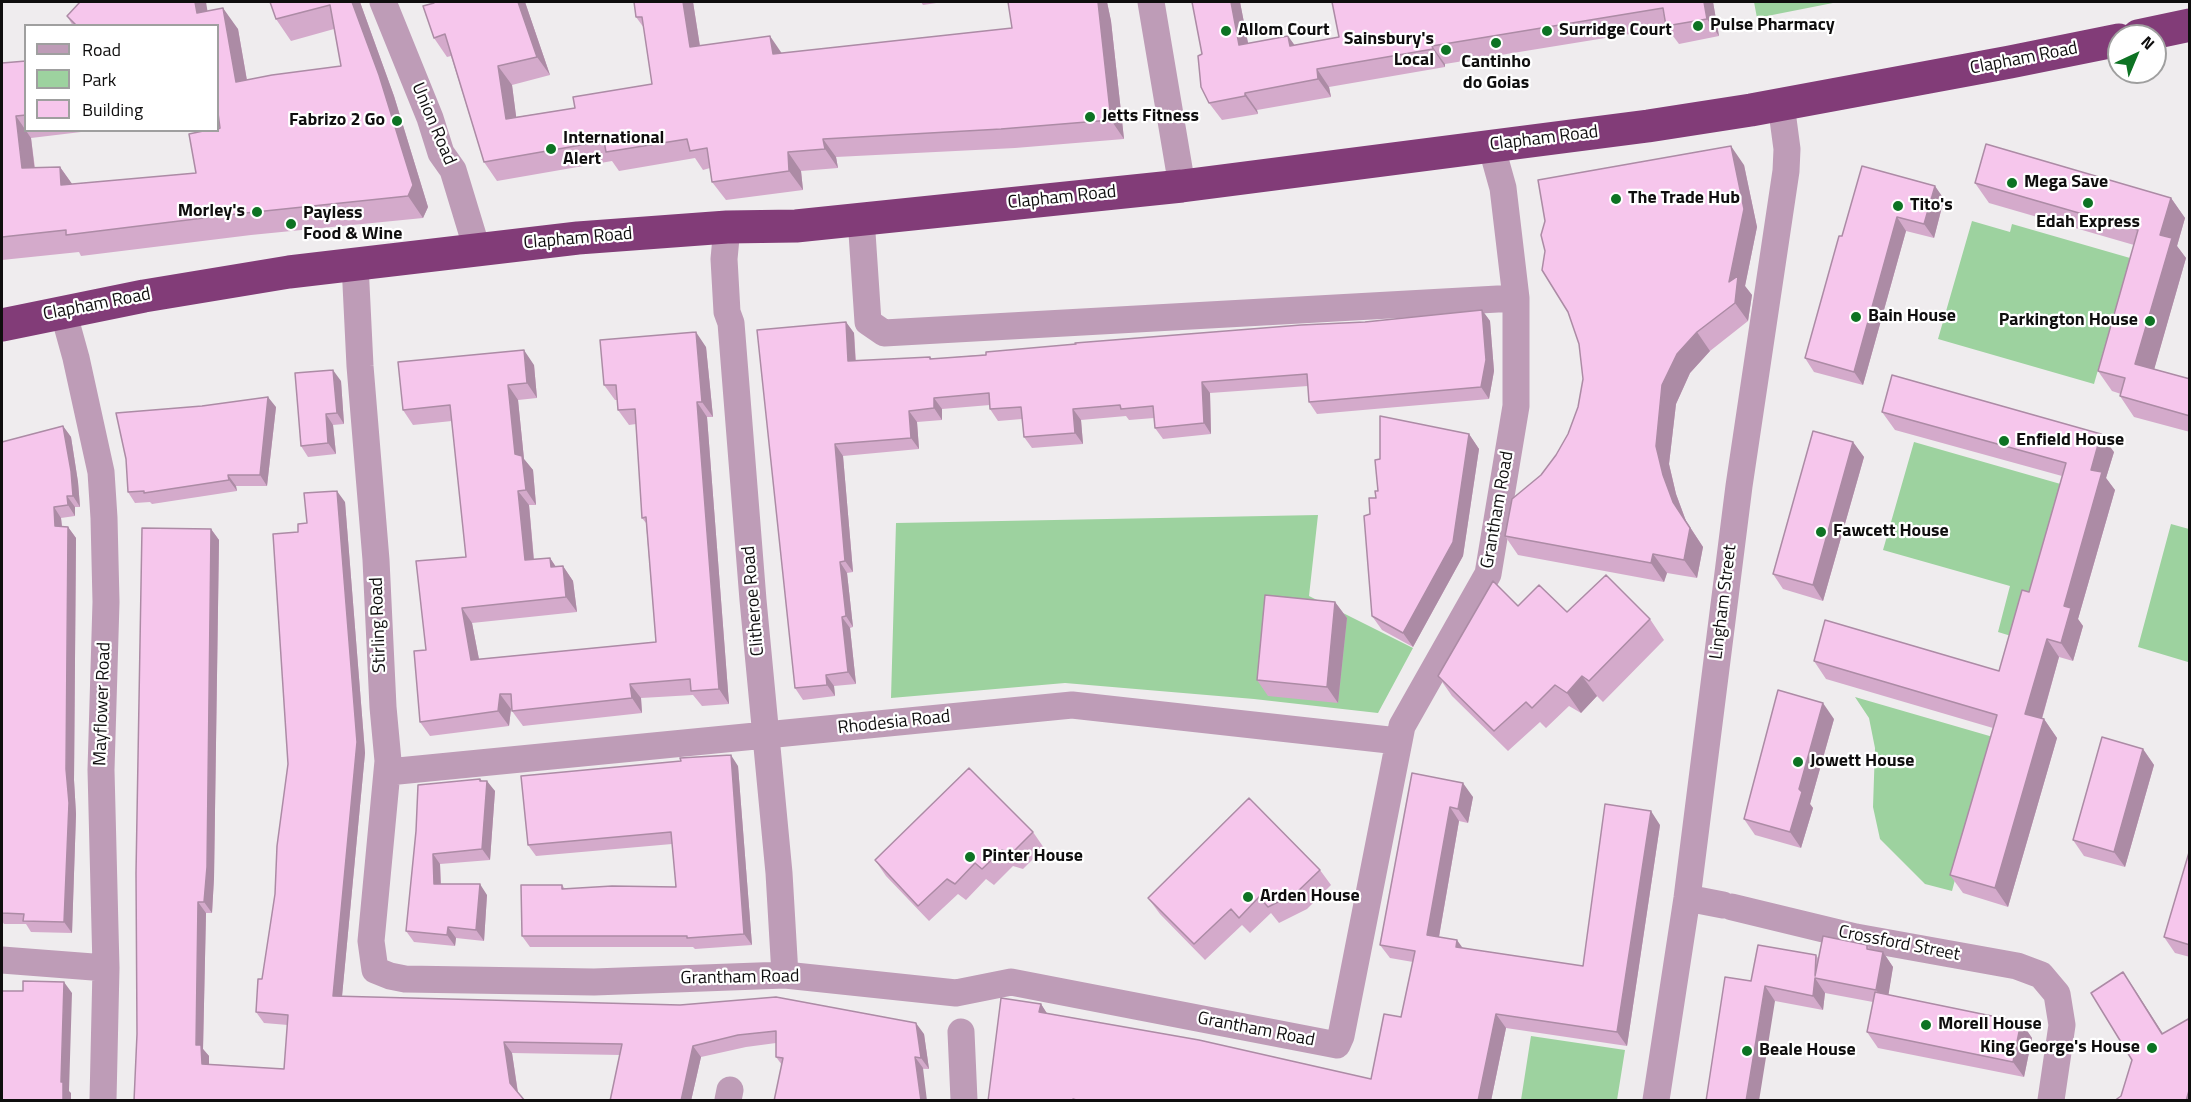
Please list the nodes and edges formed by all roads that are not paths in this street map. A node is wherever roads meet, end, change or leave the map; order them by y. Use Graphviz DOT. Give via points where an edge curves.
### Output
graph roads {
  1 [pos="383,2"];
  2 [pos="1151,2"];
  3 [pos="2190,25"];
  4 [pos="2167,30"];
  5 [pos="2107,42"];
  6 [pos="1781,104"];
  7 [pos="1491,145"];
  8 [pos="1182,186"];
  9 [pos="861,218"];
  10 [pos="727,227"];
  11 [pos="477,249"];
  12 [pos="355,264"];
  13 [pos="1516,298"];
  14 [pos="63,311"];
  15 [pos="2,325"];
  16 [pos="766,735"];
  17 [pos="1398,741"];
  18 [pos="388,772"];
  19 [pos="1687,898"];
  20 [pos="2,960"];
  21 [pos="106,968"];
  22 [pos="785,975"];
  23 [pos="390,976"];
  24 [pos="961,1032"];
  25 [pos="103,1101"];
  26 [pos="964,1101"];
  27 [pos="1656,1101"];
  28 [pos="2051,1101"];
  1 -- 11 [label="street, Union Road" via="441,153 453,170"];
  2 -- 8 [label="street"];
  3 -- 4 [label="highway"];
  5 -- 6 [label="highway, Clapham Road"];
  6 -- 7 [label="highway, Clapham Road" via="1648,126"];
  6 -- 19 [label="street, Lingham Street" via="1786,171 1739,486"];
  7 -- 8 [label="highway, Clapham Road"];
  7 -- 13 [label="street, Grantham Road" via="1503,188"];
  8 -- 9 [label="highway, Clapham Road"];
  9 -- 10 [label="highway, Clapham Road" via="796,226"];
  9 -- 13 [label="street" via="868,322 884,333"];
  10 -- 11 [label="highway, Clapham Road"];
  10 -- 16 [label="street, Clitheroe Road" via="726,303"];
  11 -- 12 [label="highway, Clapham Road"];
  12 -- 14 [label="highway, Clapham Road"];
  12 -- 18 [label="street, Stirling Road"];
  13 -- 17 [label="street, Grantham Road" via="1516,406 1488,574 1402,726"];
  14 -- 15 [label="highway, Clapham Road"];
  14 -- 21 [label="street, Mayflower Road" via="101,472 105,518 101,770"];
  16 -- 17 [label="street, Rhodesia Road" via="1072,705"];
  16 -- 18 [label="street, Rhodesia Road"];
  16 -- 22 [label="street, Clitheroe Road"];
  17 -- 22 [label="street, Grantham Road" via="1337,1046 1011,982 956,993"];
  18 -- 23 [label="street, Stirling Road" via="371,941 375,970"];
  19 -- 27 [label="street, Lingham Street"];
  19 -- 28 [label="street, Crossford Street" via="1856,937 2017,966 2041,975 2057,994 2062,1025"];
  20 -- 21 [label="street"];
  21 -- 25 [label="street, Mayflower Road"];
  22 -- 23 [label="street, Grantham Road" via="594,982"];
  24 -- 26 [label="street"];
}
